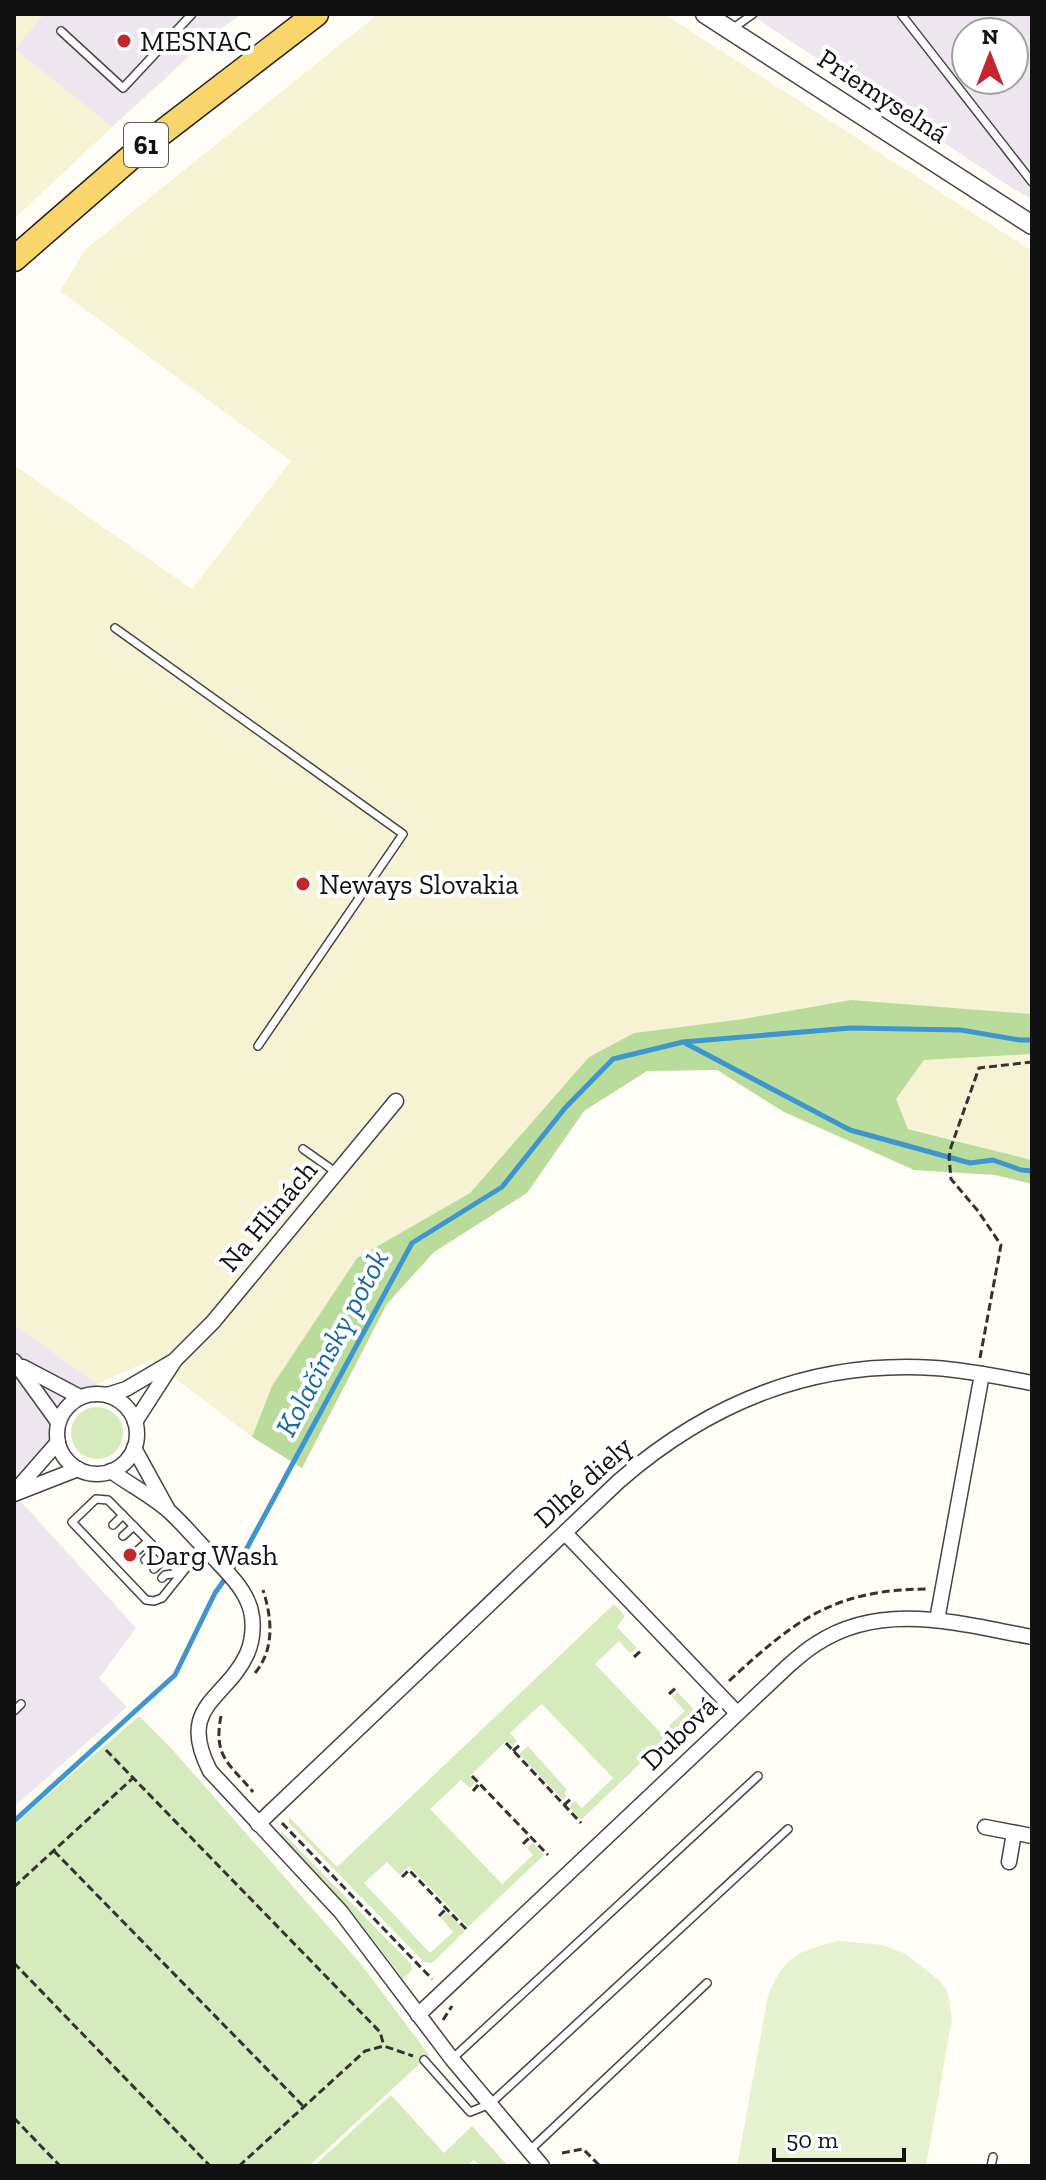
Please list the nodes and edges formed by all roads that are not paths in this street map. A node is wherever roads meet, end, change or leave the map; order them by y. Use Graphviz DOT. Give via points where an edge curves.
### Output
graph roads {
  1 [pos="192,14"];
  2 [pos="316,14"];
  3 [pos="705,14"];
  4 [pos="753,14"];
  5 [pos="901,14"];
  6 [pos="61,31"];
  7 [pos="730,31"];
  8 [pos="1032,182"];
  9 [pos="1032,225"];
  10 [pos="14,259"];
  11 [pos="115,628"];
  12 [pos="258,1046"];
  13 [pos="396,1101"];
  14 [pos="303,1149"];
  15 [pos="337,1173"];
  16 [pos="175,1360"];
  17 [pos="16,1363"];
  18 [pos="979,1373"];
  19 [pos="1032,1383"];
  20 [pos="107,1395"];
  21 [pos="80,1397"];
  22 [pos="58,1422"];
  23 [pos="135,1422"];
  24 [pos="58,1442"];
  25 [pos="134,1448"];
  26 [pos="78,1469"];
  27 [pos="111,1471"];
  28 [pos="14,1493"];
  29 [pos="170,1511"];
  30 [pos="123,1515"];
  31 [pos="113,1525"];
  32 [pos="134,1526"];
  33 [pos="565,1533"];
  34 [pos="101,1535"];
  35 [pos="123,1536"];
  36 [pos="148,1541"];
  37 [pos="92,1543"];
  38 [pos="112,1547"];
  39 [pos="203,1547"];
  40 [pos="156,1549"];
  41 [pos="137,1551"];
  42 [pos="103,1555"];
  43 [pos="165,1558"];
  44 [pos="145,1560"];
  45 [pos="125,1561"];
  46 [pos="117,1569"];
  47 [pos="154,1569"];
  48 [pos="134,1571"];
  49 [pos="180,1573"];
  50 [pos="126,1578"];
  51 [pos="162,1578"];
  52 [pos="143,1580"];
  53 [pos="135,1587"];
  54 [pos="151,1588"];
  55 [pos="143,1596"];
  56 [pos="937,1620"];
  57 [pos="1032,1637"];
  58 [pos="21,1704"];
  59 [pos="14,1711"];
  60 [pos="737,1713"];
  61 [pos="758,1776"];
  62 [pos="258,1824"];
  63 [pos="985,1827"];
  64 [pos="788,1829"];
  65 [pos="1014,1833"];
  66 [pos="1032,1836"];
  67 [pos="1009,1862"];
  68 [pos="707,1983"];
  69 [pos="418,2015"];
  70 [pos="452,2059"];
  71 [pos="424,2060"];
  72 [pos="490,2104"];
  73 [pos="529,2151"];
  74 [pos="542,2166"];
  1 -- 6 [label="lane" via="123,88"];
  2 -- 10 [label="main road, 61" via="138,151"];
  3 -- 7 [label="street, Priemyselná"];
  4 -- 7 [label="lane"];
  5 -- 8 [label="lane"];
  7 -- 9 [label="street, Priemyselná"];
  11 -- 12 [label="lane" via="403,834"];
  13 -- 15 [label="street, Na Hlinách"];
  14 -- 15 [label="lane"];
  15 -- 16 [label="street, Na Hlinách"];
  16 -- 20 [label="street, Na Hlinách"];
  16 -- 23 [label="street, Na Hlinách"];
  17 -- 21 [label="street"];
  17 -- 22 [label="street"];
  18 -- 19 [label="street, Dlhé diely"];
  18 -- 33 [label="street, Dlhé diely" via="861,1369 809,1378 740,1401 661,1446"];
  18 -- 56 [label="street"];
  20 -- 21 [label="street"];
  20 -- 23 [label="street" via="119,1400"];
  21 -- 22 [label="street"];
  22 -- 24 [label="street"];
  23 -- 25 [label="street"];
  24 -- 26 [label="street"];
  24 -- 28 [label="street"];
  25 -- 27 [label="street"];
  25 -- 29 [label="street"];
  26 -- 27 [label="street"];
  26 -- 28 [label="street"];
  27 -- 29 [label="street"];
  29 -- 39 [label="street"];
  30 -- 31 [label="lane"];
  30 -- 32 [label="lane"];
  30 -- 37 [label="lane" via="108,1500 96,1499 72,1522"];
  32 -- 35 [label="lane"];
  32 -- 36 [label="lane"];
  33 -- 60 [label="street"];
  33 -- 62 [label="street, Dlhé diely"];
  34 -- 37 [label="lane"];
  36 -- 40 [label="lane"];
  36 -- 41 [label="lane"];
  37 -- 42 [label="lane"];
  38 -- 42 [label="lane"];
  39 -- 49 [label="lane"];
  39 -- 62 [label="street" via="248,1601 253,1625 241,1664 201,1718 202,1754 210,1771"];
  40 -- 43 [label="lane"];
  40 -- 44 [label="lane"];
  42 -- 46 [label="lane"];
  43 -- 47 [label="lane"];
  43 -- 49 [label="lane"];
  45 -- 46 [label="lane"];
  46 -- 50 [label="lane"];
  48 -- 50 [label="lane"];
  49 -- 51 [label="lane"];
  49 -- 55 [label="lane" via="162,1598"];
  50 -- 53 [label="lane"];
  52 -- 53 [label="lane"];
  53 -- 55 [label="lane"];
  54 -- 55 [label="lane"];
  56 -- 57 [label="street, Dubová"];
  56 -- 60 [label="street, Dubová" via="895,1617 851,1626 817,1643"];
  58 -- 59 [label="lane"];
  60 -- 69 [label="street, Dubová"];
  61 -- 70 [label="lane"];
  62 -- 69 [label="street" via="341,1912"];
  63 -- 65 [label="street"];
  64 -- 72 [label="lane"];
  65 -- 66 [label="street"];
  65 -- 67 [label="street"];
  68 -- 73 [label="lane"];
  69 -- 70 [label="street"];
  70 -- 72 [label="street"];
  71 -- 72 [label="lane" via="470,2112"];
  72 -- 73 [label="street"];
  73 -- 74 [label="street"];
}
